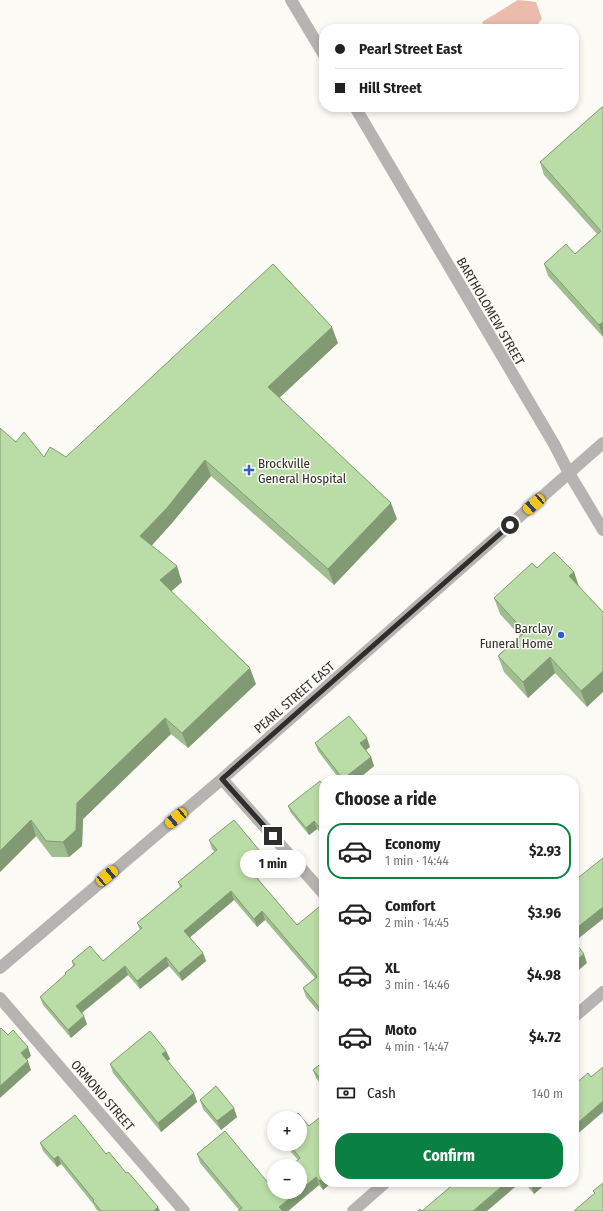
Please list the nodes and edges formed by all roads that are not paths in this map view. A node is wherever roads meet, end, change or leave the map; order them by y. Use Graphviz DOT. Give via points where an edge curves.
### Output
graph roads {
  1 [pos="291,0"];
  2 [pos="319,47"];
  3 [pos="358,112"];
  4 [pos="603,442"];
  5 [pos="569,473"];
  6 [pos="603,530"];
  7 [pos="222,779"];
  8 [pos="319,888"];
  9 [pos="0,968"];
  10 [pos="603,992"];
  11 [pos="0,998"];
  12 [pos="579,1013"];
  13 [pos="380,1187"];
  14 [pos="184,1211"];
  15 [pos="353,1211"];
  1 -- 2 [label="street"];
  3 -- 5 [label="street, BARTHOLOMEW STREET"];
  4 -- 5 [label="street, PEARL STREET EAST"];
  5 -- 6 [label="street, BARTHOLOMEW STREET"];
  5 -- 7 [label="street, PEARL STREET EAST"];
  7 -- 8 [label="street"];
  7 -- 9 [label="street, PEARL STREET EAST"];
  10 -- 12 [label="street"];
  11 -- 14 [label="street, ORMOND STREET"];
  13 -- 15 [label="street"];
}
